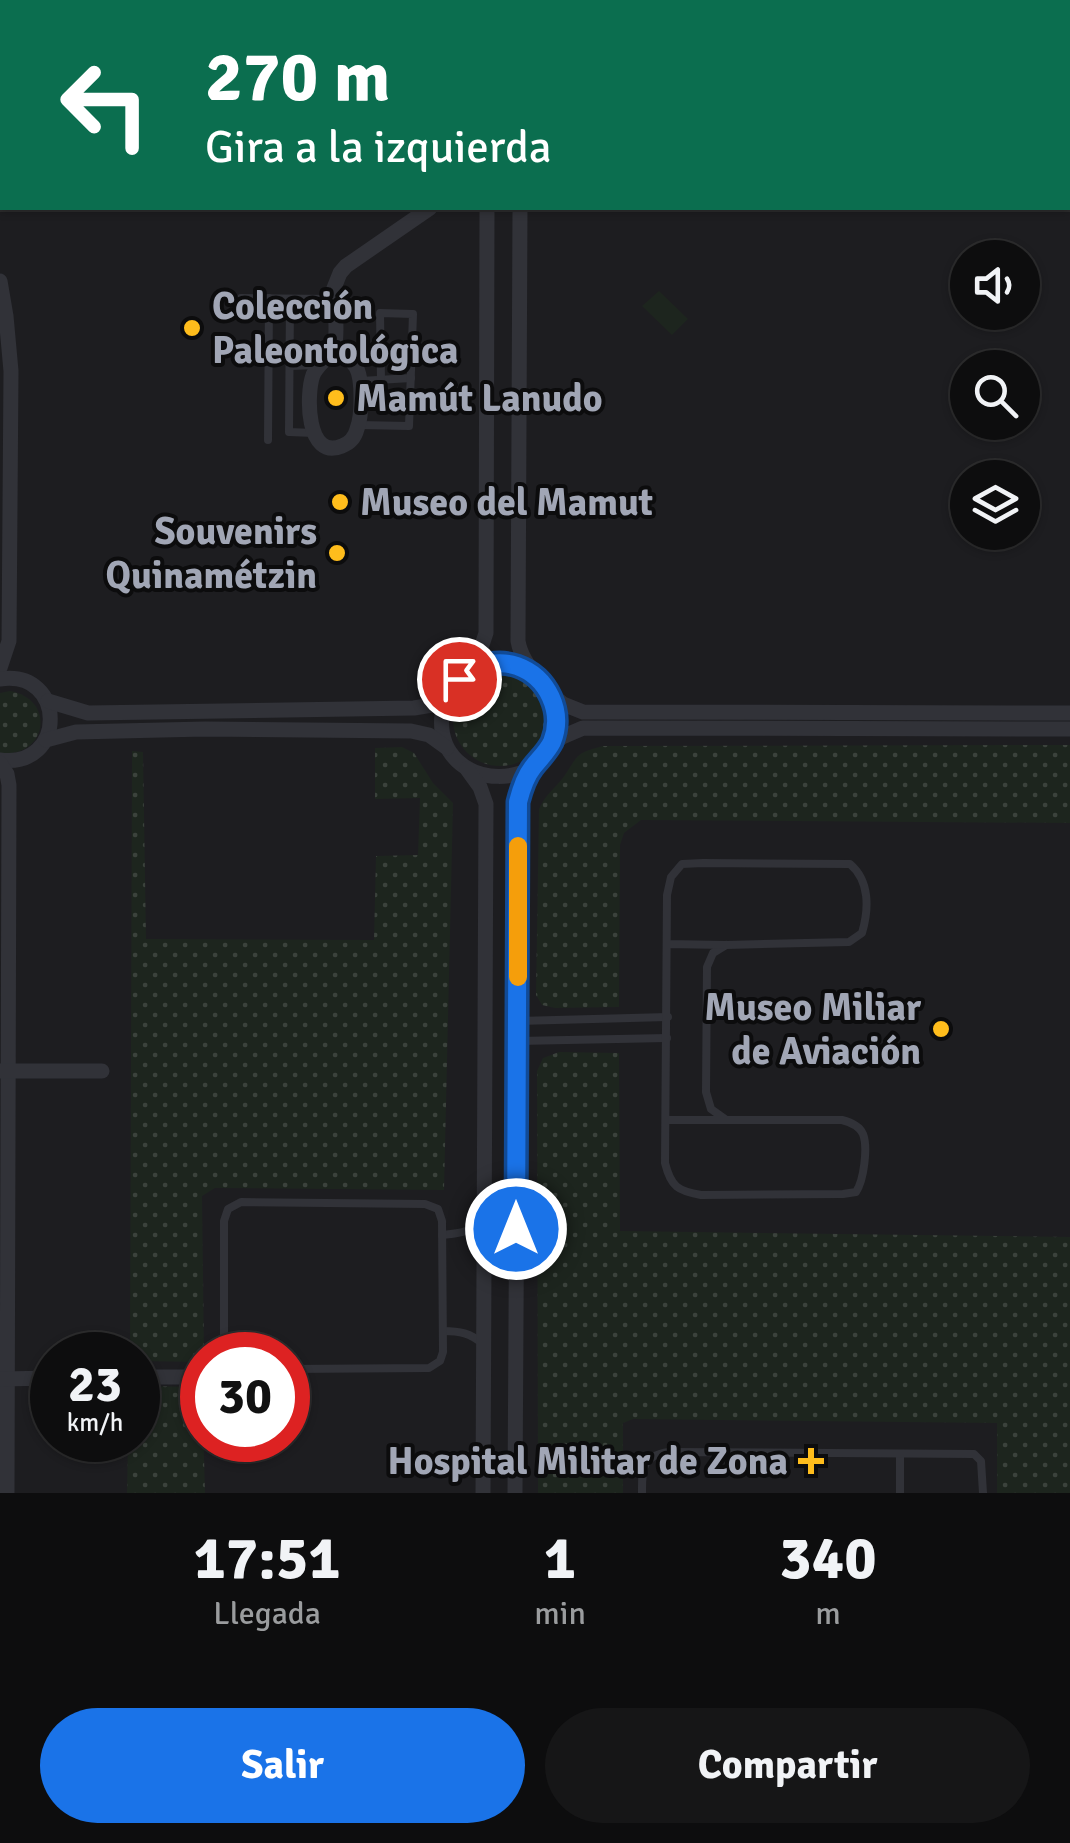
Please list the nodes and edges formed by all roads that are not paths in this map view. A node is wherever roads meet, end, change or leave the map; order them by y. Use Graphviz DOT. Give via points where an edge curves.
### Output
graph roads {
  1 [pos="427,210"];
  2 [pos="487,210"];
  3 [pos="520,210"];
  4 [pos="0,281"];
  5 [pos="241,298"];
  6 [pos="269,298"];
  7 [pos="290,299"];
  8 [pos="334,299"];
  9 [pos="335,344"];
  10 [pos="318,365"];
  11 [pos="290,366"];
  12 [pos="411,378"];
  13 [pos="381,380"];
  14 [pos="360,382"];
  15 [pos="359,425"];
  16 [pos="314,433"];
  17 [pos="268,440"];
  18 [pos="9,642"];
  19 [pos="0,668"];
  20 [pos="0,679"];
  21 [pos="540,681"];
  22 [pos="30,682"];
  23 [pos="454,685"];
  24 [pos="48,702"];
  25 [pos="1070,713"];
  26 [pos="1070,729"];
  27 [pos="46,740"];
  28 [pos="455,757"];
  29 [pos="25,758"];
  30 [pos="0,761"];
  31 [pos="539,761"];
  32 [pos="9,785"];
  33 [pos="667,944"];
  34 [pos="726,945"];
  35 [pos="668,1018"];
  36 [pos="518,1020"];
  37 [pos="667,1038"];
  38 [pos="518,1040"];
  39 [pos="4,1071"];
  40 [pos="102,1071"];
  41 [pos="725,1119"];
  42 [pos="666,1120"];
  43 [pos="484,1215"];
  44 [pos="442,1235"];
  45 [pos="443,1331"];
  46 [pos="224,1332"];
  47 [pos="484,1344"];
  48 [pos="310,1369"];
  49 [pos="30,1378"];
  50 [pos="4,1379"];
  51 [pos="900,1454"];
  52 [pos="2,1478"];
  53 [pos="8,1492"];
  54 [pos="483,1493"];
  55 [pos="515,1493"];
  56 [pos="642,1493"];
  57 [pos="900,1493"];
  58 [pos="983,1493"];
  1 -- 8 [label="street" via="346,266"];
  2 -- 23 [label="street" via="486,633 479,654"];
  3 -- 21 [label="street" via="518,641"];
  4 -- 18 [label="street" via="10,371"];
  5 -- 6 [label="lane"];
  6 -- 7 [label="lane"];
  6 -- 17 [label="lane"];
  7 -- 8 [label="lane"];
  7 -- 11 [label="lane"];
  8 -- 9 [label="street"];
  9 -- 10 [label="street"];
  9 -- 14 [label="street"];
  10 -- 11 [label="lane"];
  10 -- 16 [label="street" via="310,383"];
  11 -- 16 [label="lane" via="289,432"];
  12 -- 13 [label="lane"];
  12 -- 13 [label="lane" via="413,314 380,313"];
  12 -- 15 [label="lane" via="409,426"];
  13 -- 14 [label="lane"];
  14 -- 15 [label="street"];
  15 -- 16 [label="street" via="353,439 333,448"];
  18 -- 19 [label="street"];
  18 -- 22 [label="street"];
  20 -- 22 [label="street"];
  21 -- 23 [label="street" via="496,663"];
  21 -- 25 [label="street" via="582,712"];
  21 -- 31 [label="street" via="552,700 556,729"];
  22 -- 24 [label="street"];
  23 -- 24 [label="street" via="432,705 414,708 88,713"];
  23 -- 28 [label="street" via="442,721"];
  24 -- 27 [label="street"];
  26 -- 31 [label="street" via="583,728 562,737"];
  27 -- 28 [label="street" via="76,732 411,731"];
  27 -- 29 [label="street"];
  28 -- 31 [label="street" via="473,772 504,778"];
  28 -- 43 [label="street" via="477,781 486,804"];
  29 -- 30 [label="street"];
  29 -- 32 [label="street"];
  30 -- 32 [label="street"];
  31 -- 36 [label="street" via="518,802"];
  32 -- 39 [label="street"];
  33 -- 34 [label="lane"];
  33 -- 34 [label="lane" via="667,895 682,864 850,864 865,883 866,919 862,933 849,942"];
  33 -- 35 [label="lane"];
  34 -- 41 [label="lane" via="707,967 706,1092 711,1109"];
  35 -- 36 [label="lane"];
  35 -- 37 [label="lane"];
  36 -- 38 [label="street"];
  37 -- 38 [label="lane"];
  37 -- 42 [label="lane"];
  38 -- 55 [label="street"];
  39 -- 40 [label="street"];
  39 -- 50 [label="street"];
  41 -- 42 [label="lane"];
  41 -- 42 [label="lane" via="855,1124 864,1135 863,1181 856,1192 842,1194 684,1192 670,1181"];
  43 -- 44 [label="lane" via="465,1233"];
  43 -- 47 [label="street"];
  44 -- 45 [label="lane"];
  44 -- 46 [label="lane" via="438,1209 425,1204 241,1202 228,1209 224,1221"];
  45 -- 47 [label="lane" via="473,1335"];
  45 -- 48 [label="lane" via="440,1361 428,1368"];
  47 -- 54 [label="street"];
  49 -- 50 [label="street"];
  50 -- 52 [label="street"];
  51 -- 56 [label="lane" via="658,1454 646,1461"];
  51 -- 57 [label="lane"];
  51 -- 58 [label="lane" via="974,1454 981,1461"];
  52 -- 53 [label="street"];
}
